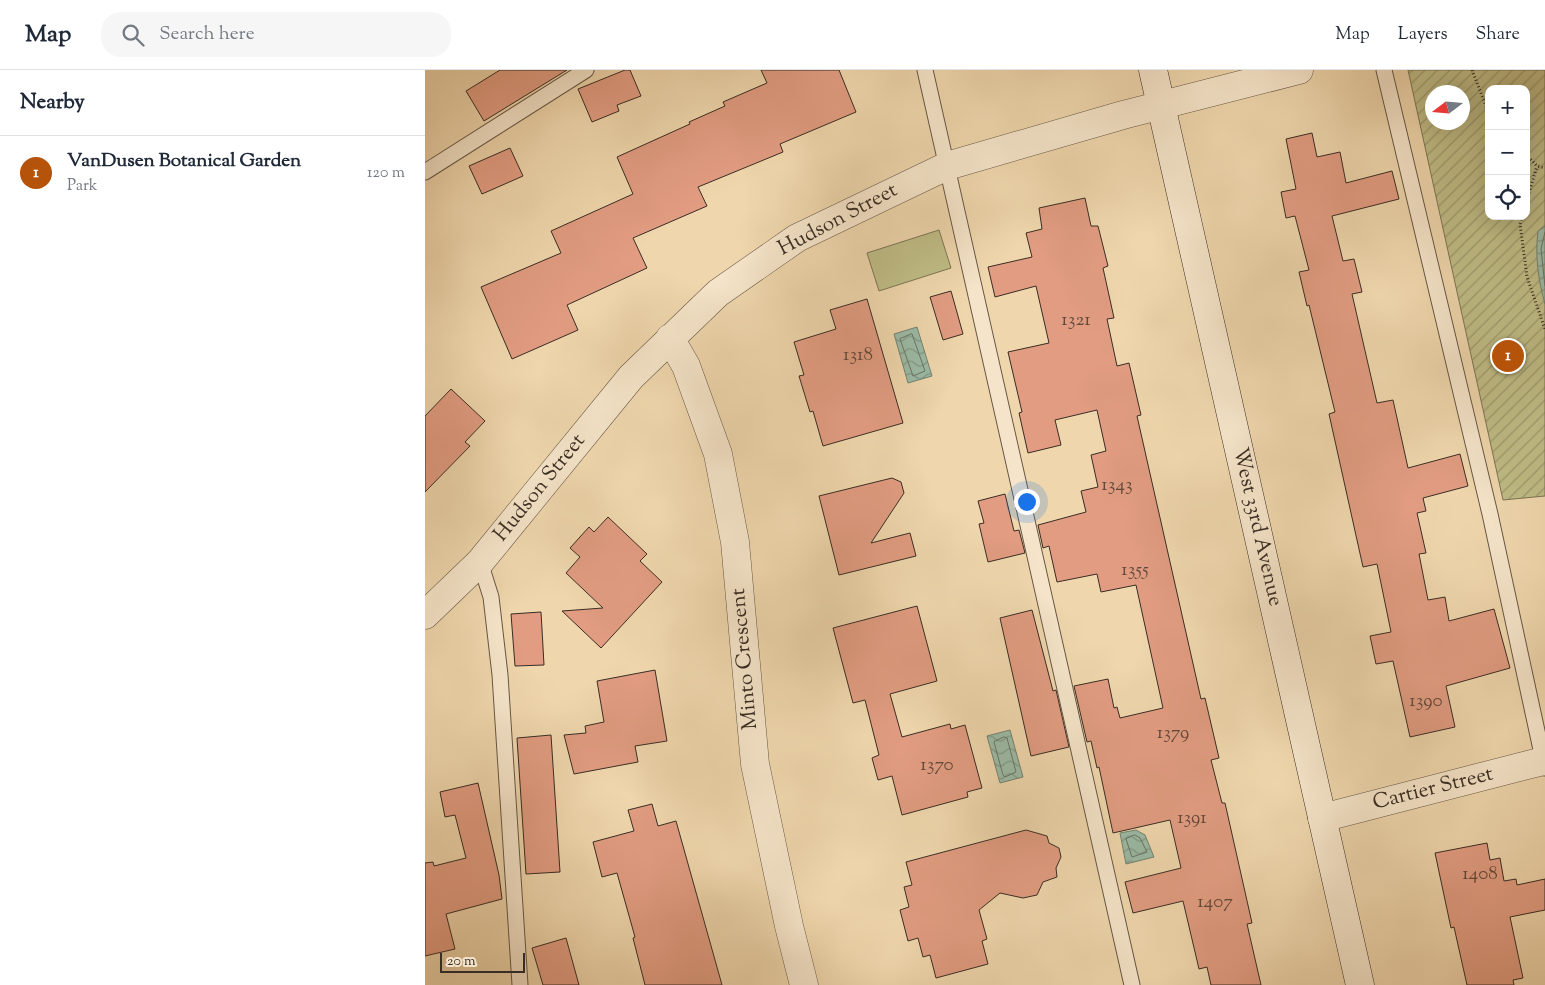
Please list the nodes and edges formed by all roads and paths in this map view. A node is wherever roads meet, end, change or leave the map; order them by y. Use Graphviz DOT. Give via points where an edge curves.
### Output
graph roads {
  1 [pos="586,70"];
  2 [pos="925,70"];
  3 [pos="1153,70"];
  4 [pos="1299,70"];
  5 [pos="1385,70"];
  6 [pos="1472,70"];
  7 [pos="1485,104"];
  8 [pos="1161,105"];
  9 [pos="1530,158"];
  10 [pos="947,166"];
  11 [pos="1537,166"];
  12 [pos="1545,168"];
  13 [pos="425,172"];
  14 [pos="1530,190"];
  15 [pos="1521,220"];
  16 [pos="1545,329"];
  17 [pos="670,338"];
  18 [pos="480,562"];
  19 [pos="425,615"];
  20 [pos="1545,763"];
  21 [pos="1322,818"];
  22 [pos="520,985"];
  23 [pos="805,985"];
  24 [pos="1131,985"];
  25 [pos="1360,985"];
  1 -- 13 [label="lane"];
  2 -- 10 [label="lane"];
  3 -- 8 [label="street, West 33rd Avenue"];
  4 -- 8 [label="street, Hudson Street"];
  5 -- 20 [label="lane"];
  6 -- 7 [label="path"];
  8 -- 10 [label="street, Hudson Street"];
  8 -- 21 [label="street, West 33rd Avenue"];
  9 -- 11 [label="path"];
  10 -- 17 [label="street, Hudson Street" via="797,238 718,293"];
  10 -- 24 [label="lane"];
  11 -- 12 [label="path"];
  11 -- 14 [label="path"];
  15 -- 16 [label="path" via="1527,277"];
  17 -- 18 [label="street, Hudson Street" via="631,377"];
  17 -- 23 [label="street, Minto Crescent" via="686,366 718,454 735,542 755,764 789,926"];
  18 -- 19 [label="street, Hudson Street"];
  18 -- 22 [label="lane" via="491,597 500,676"];
  20 -- 21 [label="street, Cartier Street"];
  21 -- 25 [label="street, West 33rd Avenue"];
}
